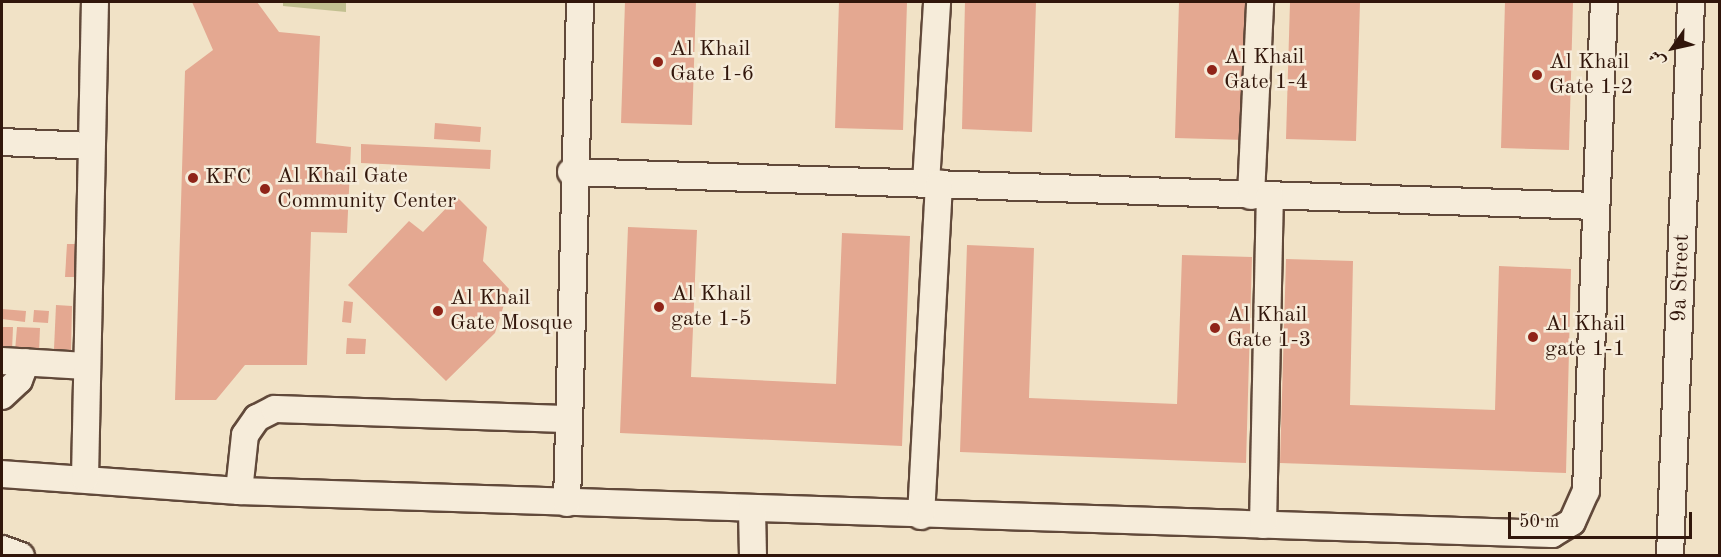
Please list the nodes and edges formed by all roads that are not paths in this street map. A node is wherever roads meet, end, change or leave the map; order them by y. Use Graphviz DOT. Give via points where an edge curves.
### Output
graph roads {
  1 [pos="95,2"];
  2 [pos="580,2"];
  3 [pos="937,2"];
  4 [pos="1260,2"];
  5 [pos="1604,2"];
  6 [pos="1691,2"];
  7 [pos="2,142"];
  8 [pos="90,146"];
  9 [pos="572,172"];
  10 [pos="932,183"];
  11 [pos="1261,196"];
  12 [pos="1596,206"];
  13 [pos="14,362"];
  14 [pos="86,366"];
  15 [pos="2,396"];
  16 [pos="566,419"];
  17 [pos="2,474"];
  18 [pos="85,478"];
  19 [pos="239,491"];
  20 [pos="567,503"];
  21 [pos="752,509"];
  22 [pos="921,516"];
  23 [pos="1263,525"];
  24 [pos="2,549"];
  25 [pos="21,555"];
  26 [pos="753,555"];
  27 [pos="1670,555"];
  1 -- 8 [label="street"];
  2 -- 9 [label="street"];
  3 -- 10 [label="street"];
  4 -- 11 [label="street"];
  5 -- 12 [label="street"];
  6 -- 27 [label="street, 9a Street"];
  7 -- 8 [label="street"];
  8 -- 14 [label="street"];
  9 -- 10 [label="street"];
  9 -- 16 [label="street"];
  10 -- 11 [label="street"];
  10 -- 22 [label="street"];
  11 -- 12 [label="street"];
  11 -- 23 [label="street"];
  12 -- 23 [label="street" via="1586,491 1572,522 1540,535"];
  13 -- 14 [label="street"];
  13 -- 15 [label="street" via="19,380"];
  14 -- 18 [label="street"];
  16 -- 19 [label="street" via="276,409 257,418 245,435"];
  16 -- 20 [label="street"];
  17 -- 18 [label="street"];
  18 -- 19 [label="street"];
  19 -- 20 [label="street"];
  20 -- 21 [label="street"];
  21 -- 22 [label="street"];
  21 -- 26 [label="street"];
  22 -- 23 [label="street"];
  24 -- 25 [label="street"];
}
